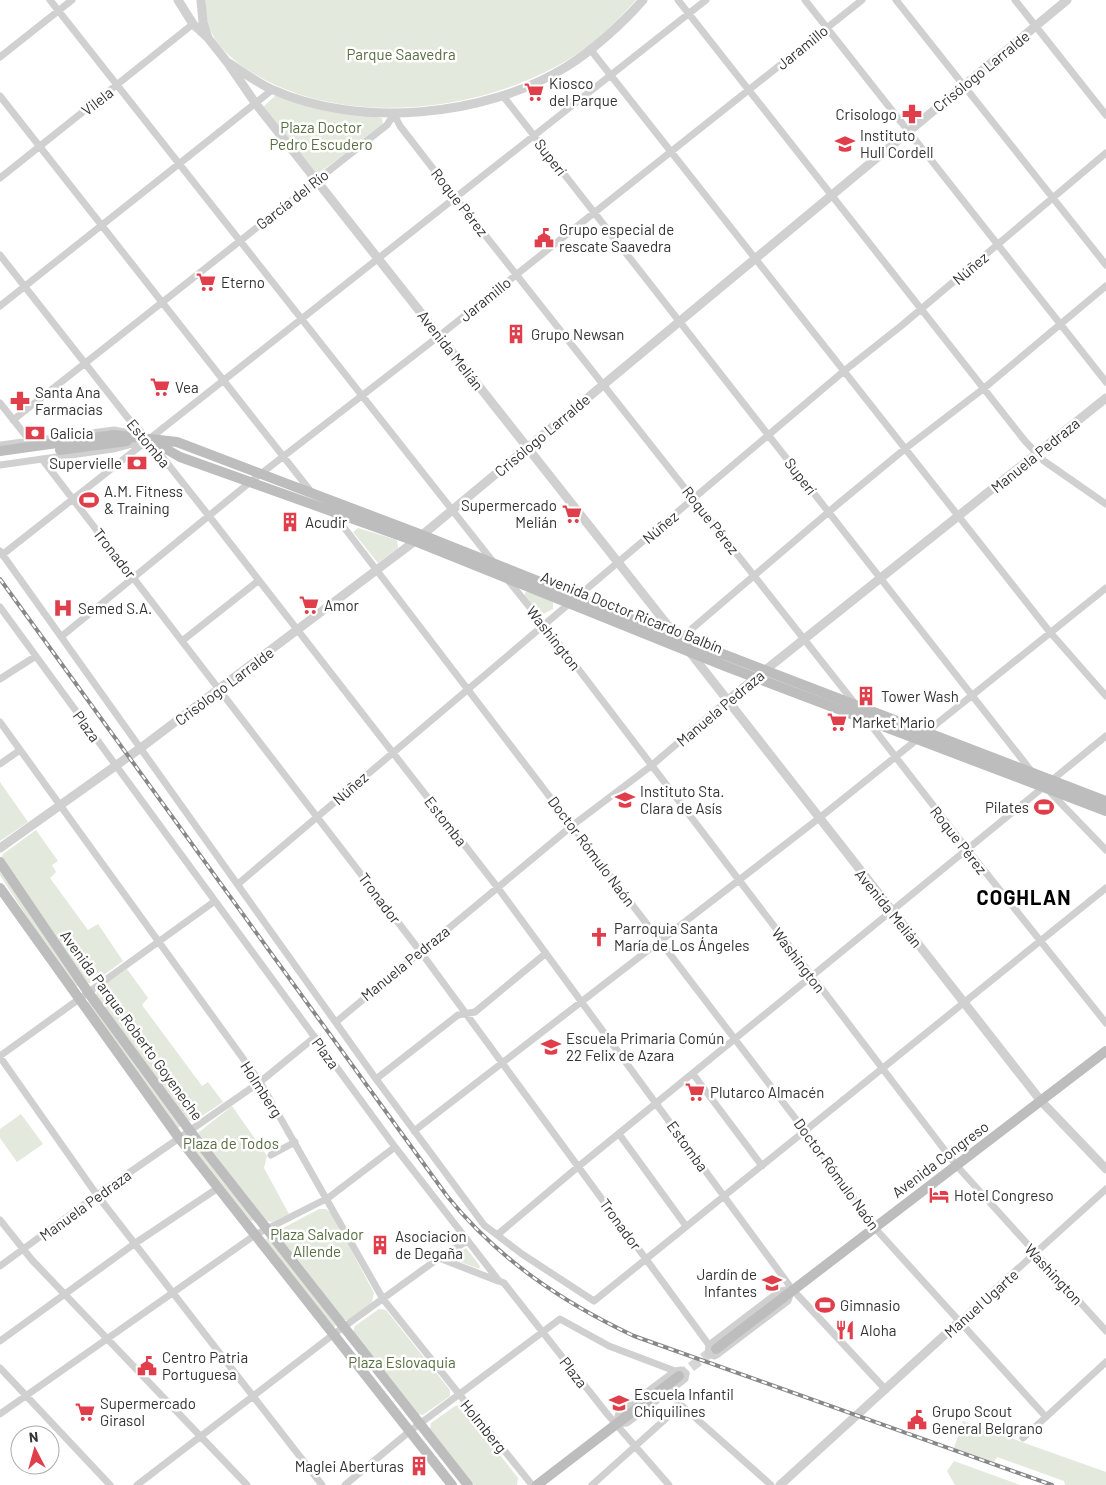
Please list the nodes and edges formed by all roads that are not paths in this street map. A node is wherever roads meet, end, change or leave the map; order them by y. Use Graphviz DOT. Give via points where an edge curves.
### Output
graph roads {
  1 [pos="50,0"];
  2 [pos="72,0"];
  3 [pos="178,0"];
  4 [pos="643,0"];
  5 [pos="678,0"];
  6 [pos="706,0"];
  7 [pos="804,0"];
  8 [pos="862,0"];
  9 [pos="896,0"];
  10 [pos="1016,0"];
  11 [pos="1067,0"];
  12 [pos="200,3"];
  13 [pos="184,8"];
  14 [pos="59,11"];
  15 [pos="688,14"];
  16 [pos="193,24"];
  17 [pos="1036,26"];
  18 [pos="826,28"];
  19 [pos="208,38"];
  20 [pos="590,49"];
  21 [pos="0,57"];
  22 [pos="227,62"];
  23 [pos="611,74"];
  24 [pos="254,80"];
  25 [pos="118,85"];
  26 [pos="963,85"];
  27 [pos="272,90"];
  28 [pos="748,90"];
  29 [pos="0,96"];
  30 [pos="503,96"];
  31 [pos="256,104"];
  32 [pos="394,114"];
  33 [pos="1106,114"];
  34 [pos="908,131"];
  35 [pos="534,136"];
  36 [pos="40,146"];
  37 [pos="671,151"];
  38 [pos="1106,153"];
  39 [pos="180,164"];
  40 [pos="0,178"];
  41 [pos="316,180"];
  42 [pos="831,195"];
  43 [pos="455,197"];
  44 [pos="1054,197"];
  45 [pos="594,213"];
  46 [pos="101,226"];
  47 [pos="239,240"];
  48 [pos="998,245"];
  49 [pos="0,255"];
  50 [pos="378,258"];
  51 [pos="755,258"];
  52 [pos="1106,264"];
  53 [pos="516,274"];
  54 [pos="1106,286"];
  55 [pos="26,287"];
  56 [pos="162,302"];
  57 [pos="0,306"];
  58 [pos="921,309"];
  59 [pos="301,318"];
  60 [pos="679,321"];
  61 [pos="1060,322"];
  62 [pos="439,336"];
  63 [pos="85,364"];
  64 [pos="844,371"];
  65 [pos="223,380"];
  66 [pos="1106,382"];
  67 [pos="604,384"];
  68 [pos="983,389"];
  69 [pos="362,396"];
  70 [pos="1106,398"];
  71 [pos="0,403"];
  72 [pos="13,420"];
  73 [pos="769,435"];
  74 [pos="148,439"];
  75 [pos="30,441"];
  76 [pos="0,445"];
  77 [pos="527,447"];
  78 [pos="906,448"];
  79 [pos="0,451"];
  80 [pos="1037,453"];
  81 [pos="284,457"];
  82 [pos="0,458"];
  83 [pos="42,459"];
  84 [pos="0,465"];
  85 [pos="260,475"];
  86 [pos="249,483"];
  87 [pos="314,495"];
  88 [pos="694,498"];
  89 [pos="74,500"];
  90 [pos="1106,504"];
  91 [pos="452,511"];
  92 [pos="829,512"];
  93 [pos="333,513"];
  94 [pos="209,516"];
  95 [pos="959,516"];
  96 [pos="419,538"];
  97 [pos="1,553"];
  98 [pos="618,562"];
  99 [pos="495,564"];
  100 [pos="376,572"];
  101 [pos="754,576"];
  102 [pos="134,578"];
  103 [pos="506,578"];
  104 [pos="881,578"];
  105 [pos="258,582"];
  106 [pos="1106,588"];
  107 [pos="573,599"];
  108 [pos="0,607"];
  109 [pos="544,624"];
  110 [pos="298,630"];
  111 [pos="1049,631"];
  112 [pos="62,636"];
  113 [pos="679,638"];
  114 [pos="804,640"];
  115 [pos="182,641"];
  116 [pos="689,651"];
  117 [pos="36,656"];
  118 [pos="765,670"];
  119 [pos="756,677"];
  120 [pos="0,679"];
  121 [pos="219,690"];
  122 [pos="468,690"];
  123 [pos="972,694"];
  124 [pos="1106,696"];
  125 [pos="728,700"];
  126 [pos="856,705"];
  127 [pos="865,718"];
  128 [pos="0,722"];
  129 [pos="927,732"];
  130 [pos="1106,736"];
  131 [pos="918,738"];
  132 [pos="142,747"];
  133 [pos="20,750"];
  134 [pos="392,752"];
  135 [pos="895,757"];
  136 [pos="0,764"];
  137 [pos="116,765"];
  138 [pos="651,766"];
  139 [pos="1034,774"];
  140 [pos="1047,783"];
  141 [pos="1106,801"];
  142 [pos="60,805"];
  143 [pos="1106,811"];
  144 [pos="318,815"];
  145 [pos="818,819"];
  146 [pos="574,825"];
  147 [pos="0,848"];
  148 [pos="966,850"];
  149 [pos="1106,850"];
  150 [pos="0,862"];
  151 [pos="738,879"];
  152 [pos="238,884"];
  153 [pos="0,888"];
  154 [pos="498,888"];
  155 [pos="1106,888"];
  156 [pos="215,901"];
  157 [pos="892,912"];
  158 [pos="660,940"];
  159 [pos="158,942"];
  160 [pos="1040,943"];
  161 [pos="420,950"];
  162 [pos="545,954"];
  163 [pos="812,977"];
  164 [pos="88,992"];
  165 [pos="78,999"];
  166 [pos="580,1000"];
  167 [pos="965,1002"];
  168 [pos="467,1014"];
  169 [pos="336,1022"];
  170 [pos="1106,1023"];
  171 [pos="315,1037"];
  172 [pos="735,1040"];
  173 [pos="1106,1051"];
  174 [pos="0,1056"];
  175 [pos="503,1062"];
  176 [pos="882,1069"];
  177 [pos="693,1074"];
  178 [pos="376,1079"];
  179 [pos="260,1082"];
  180 [pos="1041,1101"];
  181 [pos="656,1104"];
  182 [pos="190,1131"];
  183 [pos="414,1131"];
  184 [pos="805,1131"];
  185 [pos="619,1134"];
  186 [pos="179,1138"];
  187 [pos="295,1142"];
  188 [pos="395,1147"];
  189 [pos="271,1155"];
  190 [pos="956,1165"];
  191 [pos="579,1166"];
  192 [pos="762,1166"];
  193 [pos="1106,1169"];
  194 [pos="218,1188"];
  195 [pos="1106,1189"];
  196 [pos="97,1195"];
  197 [pos="725,1196"];
  198 [pos="328,1198"];
  199 [pos="0,1220"];
  200 [pos="686,1226"];
  201 [pos="874,1227"];
  202 [pos="266,1229"];
  203 [pos="255,1235"];
  204 [pos="497,1235"];
  205 [pos="467,1241"];
  206 [pos="134,1244"];
  207 [pos="22,1250"];
  208 [pos="1035,1254"];
  209 [pos="439,1258"];
  210 [pos="646,1258"];
  211 [pos="0,1266"];
  212 [pos="499,1281"];
  213 [pos="792,1290"];
  214 [pos="64,1295"];
  215 [pos="172,1295"];
  216 [pos="383,1299"];
  217 [pos="960,1321"];
  218 [pos="344,1328"];
  219 [pos="542,1331"];
  220 [pos="1106,1331"];
  221 [pos="334,1334"];
  222 [pos="108,1338"];
  223 [pos="0,1341"];
  224 [pos="712,1347"];
  225 [pos="1106,1362"];
  226 [pos="0,1368"];
  227 [pos="677,1373"];
  228 [pos="886,1390"];
  229 [pos="669,1392"];
  230 [pos="26,1395"];
  231 [pos="460,1395"];
  232 [pos="252,1396"];
  233 [pos="680,1405"];
  234 [pos="0,1414"];
  235 [pos="1046,1417"];
  236 [pos="420,1424"];
  237 [pos="616,1424"];
  238 [pos="410,1431"];
  239 [pos="201,1436"];
  240 [pos="1023,1438"];
  241 [pos="636,1447"];
  242 [pos="110,1485"];
  243 [pos="137,1485"];
  244 [pos="247,1485"];
  245 [pos="322,1485"];
  246 [pos="345,1485"];
  247 [pos="452,1485"];
  248 [pos="468,1485"];
  249 [pos="532,1485"];
  250 [pos="537,1485"];
  251 [pos="592,1485"];
  252 [pos="669,1485"];
  253 [pos="771,1485"];
  254 [pos="780,1485"];
  1 -- 14 [label="street"];
  2 -- 14 [label="street"];
  3 -- 13 [label="street, Avenida Melián"];
  4 -- 20 [label="street"];
  5 -- 15 [label="street"];
  6 -- 15 [label="street"];
  7 -- 18 [label="street"];
  8 -- 18 [label="street, Jaramillo"];
  9 -- 26 [label="street"];
  10 -- 17 [label="street"];
  11 -- 17 [label="street, Crisólogo Larralde"];
  12 -- 13 [label="street" via="193,9"];
  12 -- 19 [label="street"];
  13 -- 16 [label="street, Avenida Melián"];
  14 -- 21 [label="street"];
  14 -- 25 [label="street"];
  15 -- 23 [label="street"];
  15 -- 28 [label="street"];
  16 -- 19 [label="street, Avenida Melián"];
  16 -- 25 [label="street, Vilela"];
  17 -- 26 [label="street, Crisólogo Larralde"];
  17 -- 33 [label="street"];
  18 -- 28 [label="street, Jaramillo"];
  18 -- 34 [label="street"];
  19 -- 22 [label="street, Avenida Melián"];
  20 -- 23 [label="street"];
  20 -- 30 [label="street" via="566,67"];
  22 -- 24 [label="street, Avenida Melián"];
  22 -- 31 [label="street, Avenida Melián"];
  23 -- 35 [label="street"];
  23 -- 37 [label="street"];
  24 -- 27 [label="street, Avenida Melián"];
  24 -- 31 [label="street"];
  25 -- 36 [label="street, Vilela"];
  25 -- 39 [label="street"];
  26 -- 34 [label="street, Crisólogo Larralde"];
  26 -- 44 [label="street"];
  27 -- 31 [label="street"];
  27 -- 32 [label="street" via="358,112"];
  28 -- 37 [label="street, Jaramillo"];
  28 -- 42 [label="street"];
  29 -- 36 [label="street"];
  30 -- 32 [label="street"];
  30 -- 35 [label="street, Superí"];
  31 -- 39 [label="street"];
  31 -- 41 [label="street, Avenida Melián"];
  32 -- 41 [label="street, García del Río" via="387,125"];
  32 -- 43 [label="street, Roque Pérez"];
  34 -- 42 [label="street, Crisólogo Larralde"];
  34 -- 48 [label="street"];
  35 -- 43 [label="street"];
  35 -- 45 [label="street, Superí"];
  36 -- 40 [label="street, Vilela"];
  36 -- 46 [label="street"];
  37 -- 45 [label="street, Jaramillo"];
  37 -- 51 [label="street"];
  38 -- 44 [label="street, Núñez"];
  39 -- 46 [label="street"];
  39 -- 47 [label="street"];
  41 -- 47 [label="street, García del Río"];
  41 -- 50 [label="street, Avenida Melián"];
  42 -- 51 [label="street, Crisólogo Larralde"];
  42 -- 58 [label="street"];
  43 -- 50 [label="street"];
  43 -- 53 [label="street, Roque Pérez"];
  44 -- 48 [label="street, Núñez"];
  44 -- 52 [label="street"];
  45 -- 53 [label="street, Jaramillo"];
  45 -- 60 [label="street, Superí"];
  46 -- 55 [label="street"];
  46 -- 56 [label="street"];
  47 -- 56 [label="street, García del Río"];
  47 -- 59 [label="street"];
  48 -- 58 [label="street, Núñez"];
  48 -- 61 [label="street"];
  49 -- 55 [label="street, Estomba"];
  50 -- 59 [label="street"];
  50 -- 62 [label="street, Avenida Melián"];
  51 -- 60 [label="street, Crisólogo Larralde"];
  51 -- 64 [label="street"];
  53 -- 62 [label="street, Jaramillo"];
  53 -- 67 [label="street, Roque Pérez"];
  54 -- 61 [label="street"];
  55 -- 57 [label="street"];
  55 -- 63 [label="street, Estomba"];
  56 -- 63 [label="street, García del Río"];
  56 -- 65 [label="street"];
  58 -- 64 [label="street, Núñez"];
  58 -- 68 [label="street"];
  59 -- 65 [label="street"];
  59 -- 69 [label="street"];
  60 -- 67 [label="street, Crisólogo Larralde"];
  60 -- 73 [label="street, Superí"];
  61 -- 66 [label="street"];
  61 -- 68 [label="street"];
  62 -- 69 [label="street, Jaramillo"];
  62 -- 77 [label="street, Avenida Melián"];
  63 -- 72 [label="street, García del Río"];
  63 -- 74 [label="street, Estomba"];
  64 -- 73 [label="street, Núñez"];
  64 -- 78 [label="street"];
  65 -- 74 [label="street"];
  65 -- 81 [label="street"];
  67 -- 77 [label="street, Crisólogo Larralde"];
  67 -- 88 [label="street, Roque Pérez"];
  68 -- 78 [label="street"];
  68 -- 80 [label="street"];
  69 -- 81 [label="street, Jaramillo"];
  69 -- 91 [label="street"];
  70 -- 80 [label="street, Manuela Pedraza"];
  71 -- 72 [label="street"];
  72 -- 75 [label="street"];
  73 -- 88 [label="street, Núñez"];
  73 -- 92 [label="street, Superí"];
  74 -- 75 [label="street, Avenida Doctor Ricardo Balbín" via="114,430"];
  74 -- 79 [label="main road" via="114,435"];
  74 -- 82 [label="main road"];
  74 -- 83 [label="street, Avenida Doctor Ricardo Balbín" via="113,449"];
  74 -- 85 [label="main road, Avenida Doctor Ricardo Balbín" via="177,442"];
  74 -- 86 [label="main road, Avenida Doctor Ricardo Balbín" via="180,457"];
  74 -- 89 [label="street"];
  74 -- 94 [label="street, Estomba"];
  75 -- 76 [label="street, Avenida Doctor Ricardo Balbín"];
  77 -- 91 [label="street, Crisólogo Larralde"];
  77 -- 98 [label="street, Avenida Melián"];
  78 -- 92 [label="street"];
  78 -- 95 [label="street"];
  80 -- 90 [label="street"];
  80 -- 95 [label="street, Manuela Pedraza"];
  81 -- 85 [label="street, Jaramillo"];
  81 -- 87 [label="street"];
  83 -- 84 [label="street, Avenida Doctor Ricardo Balbín"];
  83 -- 89 [label="street, Tronador"];
  85 -- 86 [label="street, Jaramillo"];
  85 -- 87 [label="main road, Avenida Doctor Ricardo Balbín"];
  86 -- 93 [label="main road, Avenida Doctor Ricardo Balbín"];
  86 -- 94 [label="street, Jaramillo"];
  87 -- 96 [label="main road, Avenida Doctor Ricardo Balbín"];
  88 -- 98 [label="street, Núñez"];
  88 -- 101 [label="street, Roque Pérez"];
  89 -- 97 [label="street"];
  89 -- 102 [label="street, Tronador"];
  91 -- 96 [label="street, Crisólogo Larralde"];
  91 -- 99 [label="street"];
  92 -- 101 [label="street"];
  92 -- 104 [label="street, Superí"];
  93 -- 96 [label="main road, Avenida Doctor Ricardo Balbín"];
  93 -- 100 [label="street, Doctor Rómulo Naón"];
  94 -- 102 [label="street, Jaramillo"];
  94 -- 105 [label="street, Estomba"];
  95 -- 104 [label="street, Manuela Pedraza"];
  95 -- 111 [label="street"];
  96 -- 99 [label="main road, Avenida Doctor Ricardo Balbín"];
  96 -- 100 [label="street, Crisólogo Larralde"];
  96 -- 103 [label="main road, Avenida Doctor Ricardo Balbín"];
  97 -- 112 [label="street, Plaza"];
  98 -- 107 [label="street, Núñez"];
  98 -- 113 [label="street, Avenida Melián"];
  99 -- 107 [label="main road, Avenida Doctor Ricardo Balbín"];
  100 -- 110 [label="street, Crisólogo Larralde"];
  100 -- 122 [label="street, Doctor Rómulo Naón"];
  101 -- 113 [label="street"];
  101 -- 114 [label="street, Roque Pérez"];
  102 -- 112 [label="street, Jaramillo"];
  102 -- 115 [label="street, Tronador"];
  103 -- 107 [label="main road, Avenida Doctor Ricardo Balbín"];
  103 -- 109 [label="street, Washington"];
  104 -- 114 [label="street, Manuela Pedraza"];
  104 -- 123 [label="street, Superí"];
  105 -- 110 [label="street, Estomba"];
  105 -- 115 [label="street"];
  106 -- 111 [label="street"];
  107 -- 109 [label="street, Núñez"];
  107 -- 113 [label="main road, Avenida Doctor Ricardo Balbín"];
  107 -- 116 [label="main road, Avenida Doctor Ricardo Balbín"];
  108 -- 117 [label="street, Plaza"];
  109 -- 122 [label="street, Núñez"];
  109 -- 138 [label="street, Washington"];
  110 -- 121 [label="street, Crisólogo Larralde"];
  110 -- 134 [label="street, Estomba"];
  111 -- 123 [label="street"];
  111 -- 124 [label="street"];
  112 -- 132 [label="street, Plaza"];
  113 -- 116 [label="street, Avenida Melián"];
  113 -- 118 [label="main road, Avenida Doctor Ricardo Balbín"];
  114 -- 118 [label="street, Manuela Pedraza"];
  114 -- 126 [label="street, Roque Pérez"];
  115 -- 121 [label="street, Tronador"];
  116 -- 119 [label="main road, Avenida Doctor Ricardo Balbín"];
  116 -- 125 [label="street, Avenida Melián"];
  117 -- 120 [label="street"];
  117 -- 137 [label="street, Plaza"];
  118 -- 119 [label="street, Manuela Pedraza"];
  118 -- 126 [label="main road, Avenida Doctor Ricardo Balbín"];
  119 -- 125 [label="street, Manuela Pedraza"];
  119 -- 127 [label="main road, Avenida Doctor Ricardo Balbín"];
  121 -- 132 [label="street, Crisólogo Larralde"];
  121 -- 144 [label="street, Tronador"];
  122 -- 134 [label="street, Núñez"];
  122 -- 146 [label="street, Doctor Rómulo Naón"];
  123 -- 129 [label="street"];
  123 -- 139 [label="street, Superí"];
  125 -- 138 [label="street, Manuela Pedraza"];
  125 -- 145 [label="street, Avenida Melián"];
  126 -- 127 [label="street, Roque Pérez"];
  126 -- 129 [label="main road, Avenida Doctor Ricardo Balbín"];
  127 -- 131 [label="main road, Avenida Doctor Ricardo Balbín"];
  127 -- 135 [label="street, Roque Pérez"];
  128 -- 133 [label="street, Holmberg"];
  129 -- 131 [label="street"];
  129 -- 139 [label="main road, Avenida Doctor Ricardo Balbín"];
  130 -- 140 [label="street"];
  131 -- 135 [label="street"];
  131 -- 140 [label="main road, Avenida Doctor Ricardo Balbín"];
  132 -- 137 [label="street, Crisólogo Larralde"];
  132 -- 152 [label="street, Plaza"];
  133 -- 136 [label="street"];
  133 -- 142 [label="street, Holmberg"];
  134 -- 144 [label="street, Núñez"];
  134 -- 154 [label="street, Estomba"];
  135 -- 145 [label="street"];
  135 -- 148 [label="street, Roque Pérez"];
  137 -- 142 [label="street, Crisólogo Larralde"];
  137 -- 156 [label="street, Plaza"];
  138 -- 146 [label="street, Manuela Pedraza"];
  138 -- 151 [label="street, Washington"];
  139 -- 140 [label="main road, Avenida Doctor Ricardo Balbín"];
  140 -- 141 [label="main road, Avenida Doctor Ricardo Balbín"];
  140 -- 143 [label="main road, Avenida Doctor Ricardo Balbín"];
  140 -- 148 [label="street"];
  140 -- 149 [label="street"];
  142 -- 147 [label="street, Crisólogo Larralde"];
  142 -- 159 [label="street, Holmberg"];
  144 -- 152 [label="street, Núñez"];
  144 -- 161 [label="street, Tronador"];
  145 -- 151 [label="street"];
  145 -- 157 [label="street, Avenida Melián"];
  146 -- 154 [label="street, Manuela Pedraza"];
  146 -- 158 [label="street, Doctor Rómulo Naón"];
  148 -- 157 [label="street"];
  148 -- 160 [label="street, Roque Pérez"];
  150 -- 164 [label="main road, Avenida Parque Roberto Goyeneche"];
  151 -- 158 [label="street"];
  151 -- 163 [label="street, Washington"];
  152 -- 169 [label="street, Plaza"];
  153 -- 165 [label="main road"];
  154 -- 161 [label="street, Manuela Pedraza"];
  154 -- 162 [label="street, Estomba"];
  155 -- 160 [label="street"];
  156 -- 159 [label="street"];
  156 -- 171 [label="street, Plaza"];
  157 -- 163 [label="street"];
  157 -- 167 [label="street, Avenida Melián"];
  158 -- 166 [label="street"];
  158 -- 172 [label="street, Doctor Rómulo Naón"];
  159 -- 164 [label="street"];
  159 -- 179 [label="street, Holmberg"];
  160 -- 167 [label="street"];
  160 -- 170 [label="street, Roque Pérez"];
  161 -- 168 [label="street, Tronador"];
  161 -- 169 [label="street, Manuela Pedraza"];
  162 -- 166 [label="street, Estomba"];
  162 -- 168 [label="street" via="474,1012"];
  163 -- 172 [label="street"];
  163 -- 176 [label="street, Washington"];
  164 -- 165 [label="street"];
  164 -- 182 [label="main road, Avenida Parque Roberto Goyeneche"];
  165 -- 174 [label="street"];
  165 -- 186 [label="main road"];
  166 -- 175 [label="street"];
  166 -- 181 [label="street, Estomba"];
  167 -- 176 [label="street"];
  167 -- 180 [label="street, Avenida Melián"];
  168 -- 175 [label="street, Tronador"];
  168 -- 178 [label="street" via="458,1015"];
  169 -- 178 [label="street, Plaza"];
  171 -- 179 [label="street, Manuela Pedraza"];
  171 -- 188 [label="street, Plaza"];
  172 -- 177 [label="street"];
  172 -- 184 [label="street, Doctor Rómulo Naón"];
  173 -- 180 [label="main road, Avenida Congreso"];
  174 -- 196 [label="street"];
  175 -- 183 [label="street"];
  175 -- 191 [label="street, Tronador"];
  176 -- 184 [label="street"];
  176 -- 190 [label="street, Washington"];
  177 -- 181 [label="street"];
  177 -- 192 [label="street"];
  178 -- 183 [label="street, Plaza"];
  179 -- 182 [label="street, Manuela Pedraza"];
  179 -- 187 [label="street, Holmberg"];
  180 -- 190 [label="main road, Avenida Congreso"];
  180 -- 193 [label="street, Avenida Melián"];
  181 -- 185 [label="street"];
  181 -- 197 [label="street, Estomba"];
  182 -- 186 [label="street, Manuela Pedraza"];
  182 -- 202 [label="main road, Avenida Parque Roberto Goyeneche"];
  183 -- 204 [label="street, Plaza" via="484,1225"];
  184 -- 192 [label="street"];
  184 -- 201 [label="street, Doctor Rómulo Naón"];
  185 -- 191 [label="street"];
  185 -- 200 [label="street"];
  186 -- 194 [label="main road"];
  186 -- 196 [label="street, Manuela Pedraza"];
  187 -- 189 [label="street"];
  187 -- 198 [label="street, Holmberg"];
  188 -- 198 [label="street"];
  188 -- 205 [label="street, Plaza"];
  190 -- 201 [label="main road, Avenida Congreso"];
  190 -- 208 [label="street, Washington"];
  191 -- 204 [label="street"];
  191 -- 210 [label="street, Tronador"];
  192 -- 197 [label="street"];
  194 -- 203 [label="main road"];
  194 -- 206 [label="street"];
  195 -- 208 [label="street, Manuel Ugarte"];
  196 -- 206 [label="street"];
  196 -- 207 [label="street, Manuela Pedraza"];
  197 -- 200 [label="street"];
  197 -- 213 [label="street, Estomba"];
  198 -- 202 [label="street"];
  198 -- 216 [label="street, Holmberg"];
  199 -- 207 [label="street"];
  200 -- 210 [label="street"];
  201 -- 213 [label="main road, Avenida Congreso"];
  201 -- 217 [label="street, Doctor Rómulo Naón"];
  202 -- 203 [label="street"];
  202 -- 218 [label="main road, Avenida Parque Roberto Goyeneche"];
  203 -- 215 [label="street"];
  203 -- 221 [label="main road"];
  204 -- 210 [label="street, Plaza" via="594,1301"];
  205 -- 209 [label="street"];
  205 -- 212 [label="street, Plaza"];
  206 -- 214 [label="street"];
  206 -- 215 [label="street"];
  207 -- 211 [label="street, Manuela Pedraza"];
  207 -- 214 [label="street"];
  208 -- 217 [label="street, Manuel Ugarte"];
  208 -- 220 [label="street, Washington"];
  209 -- 212 [label="street"];
  209 -- 216 [label="street"];
  210 -- 224 [label="street, Tronador"];
  212 -- 219 [label="street, Plaza"];
  213 -- 224 [label="main road, Avenida Congreso"];
  213 -- 228 [label="street, Estomba"];
  214 -- 222 [label="street"];
  214 -- 223 [label="street"];
  215 -- 222 [label="street"];
  215 -- 232 [label="street"];
  216 -- 218 [label="street"];
  216 -- 231 [label="street, Holmberg"];
  217 -- 228 [label="street, Manuel Ugarte"];
  217 -- 235 [label="street, Doctor Rómulo Naón"];
  218 -- 221 [label="street"];
  218 -- 236 [label="main road, Avenida Parque Roberto Goyeneche"];
  219 -- 227 [label="street" via="564,1320 609,1346"];
  219 -- 231 [label="street"];
  219 -- 237 [label="street, Plaza"];
  221 -- 232 [label="street"];
  221 -- 238 [label="main road"];
  222 -- 230 [label="street"];
  222 -- 239 [label="street"];
  225 -- 235 [label="street"];
  226 -- 230 [label="street"];
  227 -- 229 [label="street" via="684,1371 687,1376"];
  227 -- 237 [label="main road"];
  228 -- 254 [label="street, Manuel Ugarte"];
  229 -- 233 [label="street"];
  229 -- 237 [label="street" via="627,1423"];
  230 -- 234 [label="street"];
  230 -- 242 [label="street"];
  231 -- 236 [label="street"];
  231 -- 249 [label="street, Holmberg"];
  232 -- 239 [label="street"];
  232 -- 245 [label="street"];
  233 -- 241 [label="street"];
  233 -- 253 [label="street"];
  235 -- 240 [label="street"];
  236 -- 238 [label="street"];
  236 -- 248 [label="main road, Avenida Parque Roberto Goyeneche"];
  237 -- 241 [label="street, Plaza"];
  237 -- 250 [label="main road"];
  238 -- 246 [label="street"];
  238 -- 247 [label="main road"];
  239 -- 243 [label="street"];
  239 -- 244 [label="street"];
  241 -- 251 [label="street"];
  241 -- 252 [label="street, Plaza"];
}
